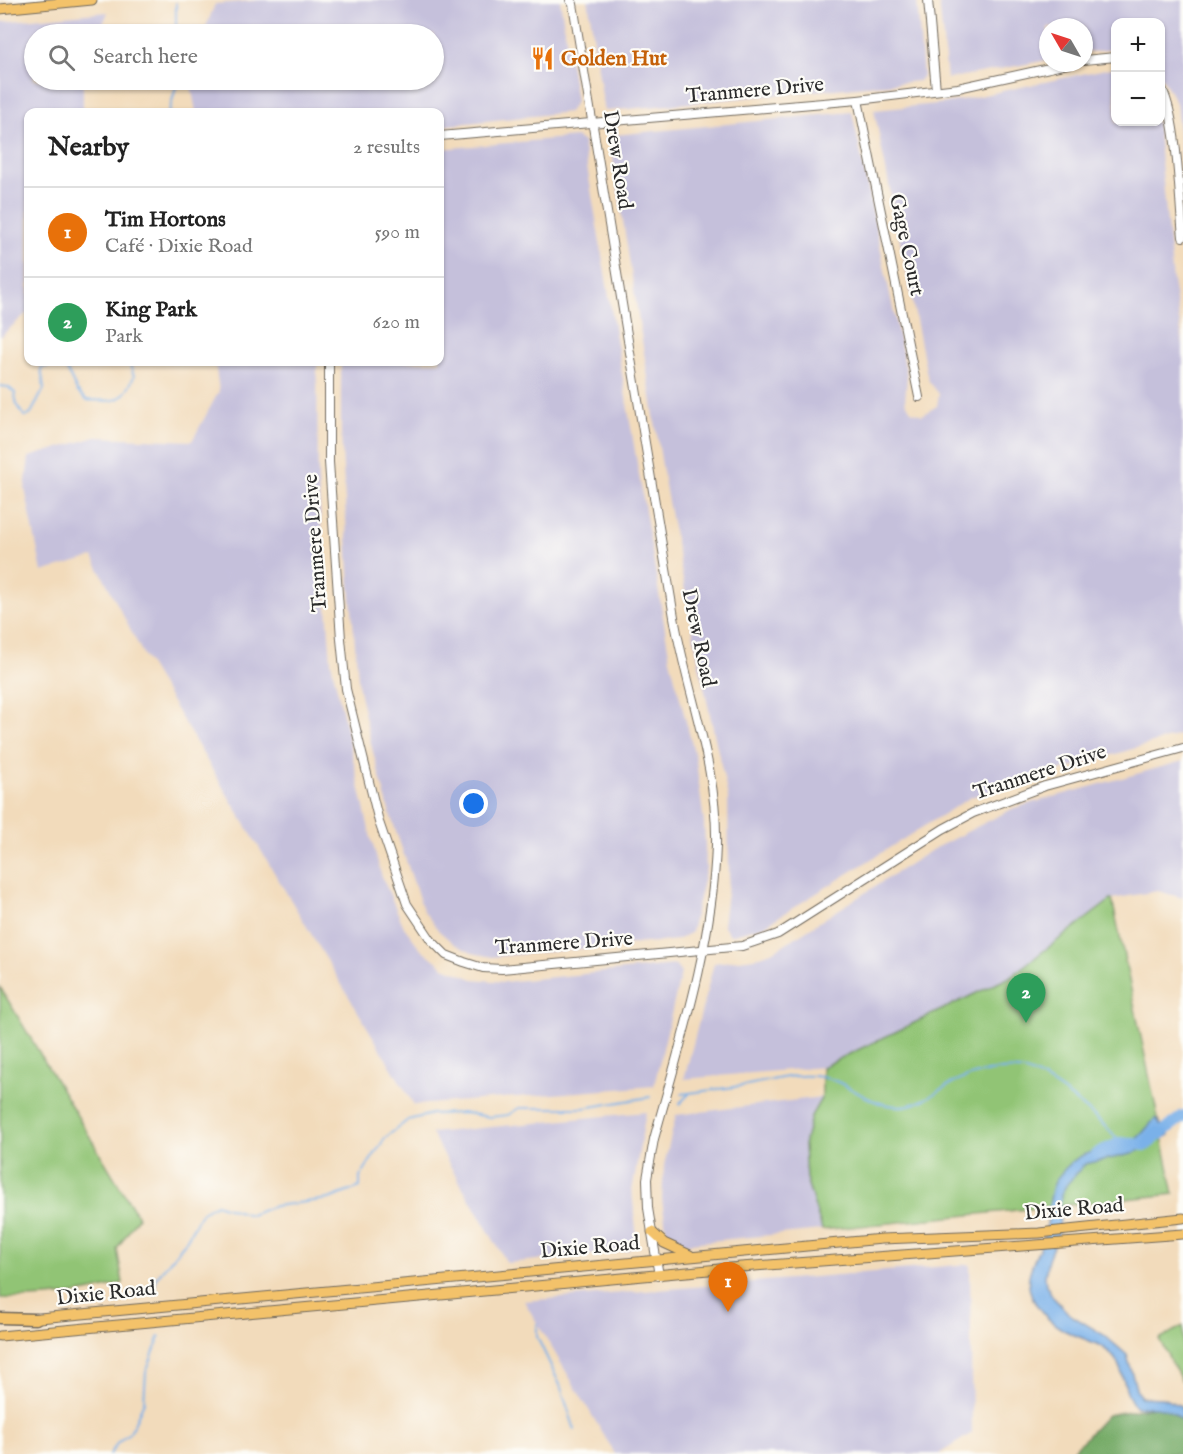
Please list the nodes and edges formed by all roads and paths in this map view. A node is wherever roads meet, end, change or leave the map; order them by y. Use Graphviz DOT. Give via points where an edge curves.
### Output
graph roads {
  1 [pos="92,0"];
  2 [pos="928,0"];
  3 [pos="572,1"];
  4 [pos="0,9"];
  5 [pos="1111,57"];
  6 [pos="1093,59"];
  7 [pos="1039,70"];
  8 [pos="936,90"];
  9 [pos="1165,92"];
  10 [pos="858,100"];
  11 [pos="593,123"];
  12 [pos="444,136"];
  13 [pos="1183,237"];
  14 [pos="329,366"];
  15 [pos="919,397"];
  16 [pos="1183,748"];
  17 [pos="702,951"];
  18 [pos="1183,1218"];
  19 [pos="652,1232"];
  20 [pos="1183,1234"];
  21 [pos="692,1256"];
  22 [pos="658,1259"];
  23 [pos="659,1276"];
  24 [pos="0,1318"];
  25 [pos="36,1319"];
  26 [pos="0,1322"];
  27 [pos="0,1336"];
  1 -- 4 [label="main road"];
  2 -- 8 [label="street"];
  3 -- 11 [label="street, Drew Road"];
  5 -- 6 [label="street"];
  7 -- 8 [label="street, Tranmere Drive"];
  8 -- 10 [label="street, Tranmere Drive"];
  9 -- 13 [label="street"];
  10 -- 11 [label="street, Tranmere Drive"];
  10 -- 15 [label="street, Gage Court"];
  11 -- 12 [label="street, Tranmere Drive"];
  11 -- 17 [label="street, Drew Road" via="675,622 714,794 713,897"];
  14 -- 17 [label="street, Tranmere Drive" via="329,462 346,689 398,885 417,923 446,955 483,968"];
  16 -- 17 [label="street, Tranmere Drive" via="1004,799 943,829 778,934 742,946"];
  17 -- 19 [label="street, Drew Road" via="654,1139 647,1179"];
  18 -- 21 [label="main road, Dixie Road" via="1039,1233 882,1239"];
  19 -- 21 [label="main road" via="664,1243"];
  19 -- 22 [label="street, Drew Road"];
  20 -- 23 [label="main road, Dixie Road"];
  21 -- 22 [label="main road, Dixie Road"];
  22 -- 23 [label="street, Drew Road"];
  22 -- 25 [label="main road, Dixie Road"];
  23 -- 27 [label="main road, Dixie Road"];
  24 -- 25 [label="highway"];
  25 -- 26 [label="main road, Dixie Road"];
}
